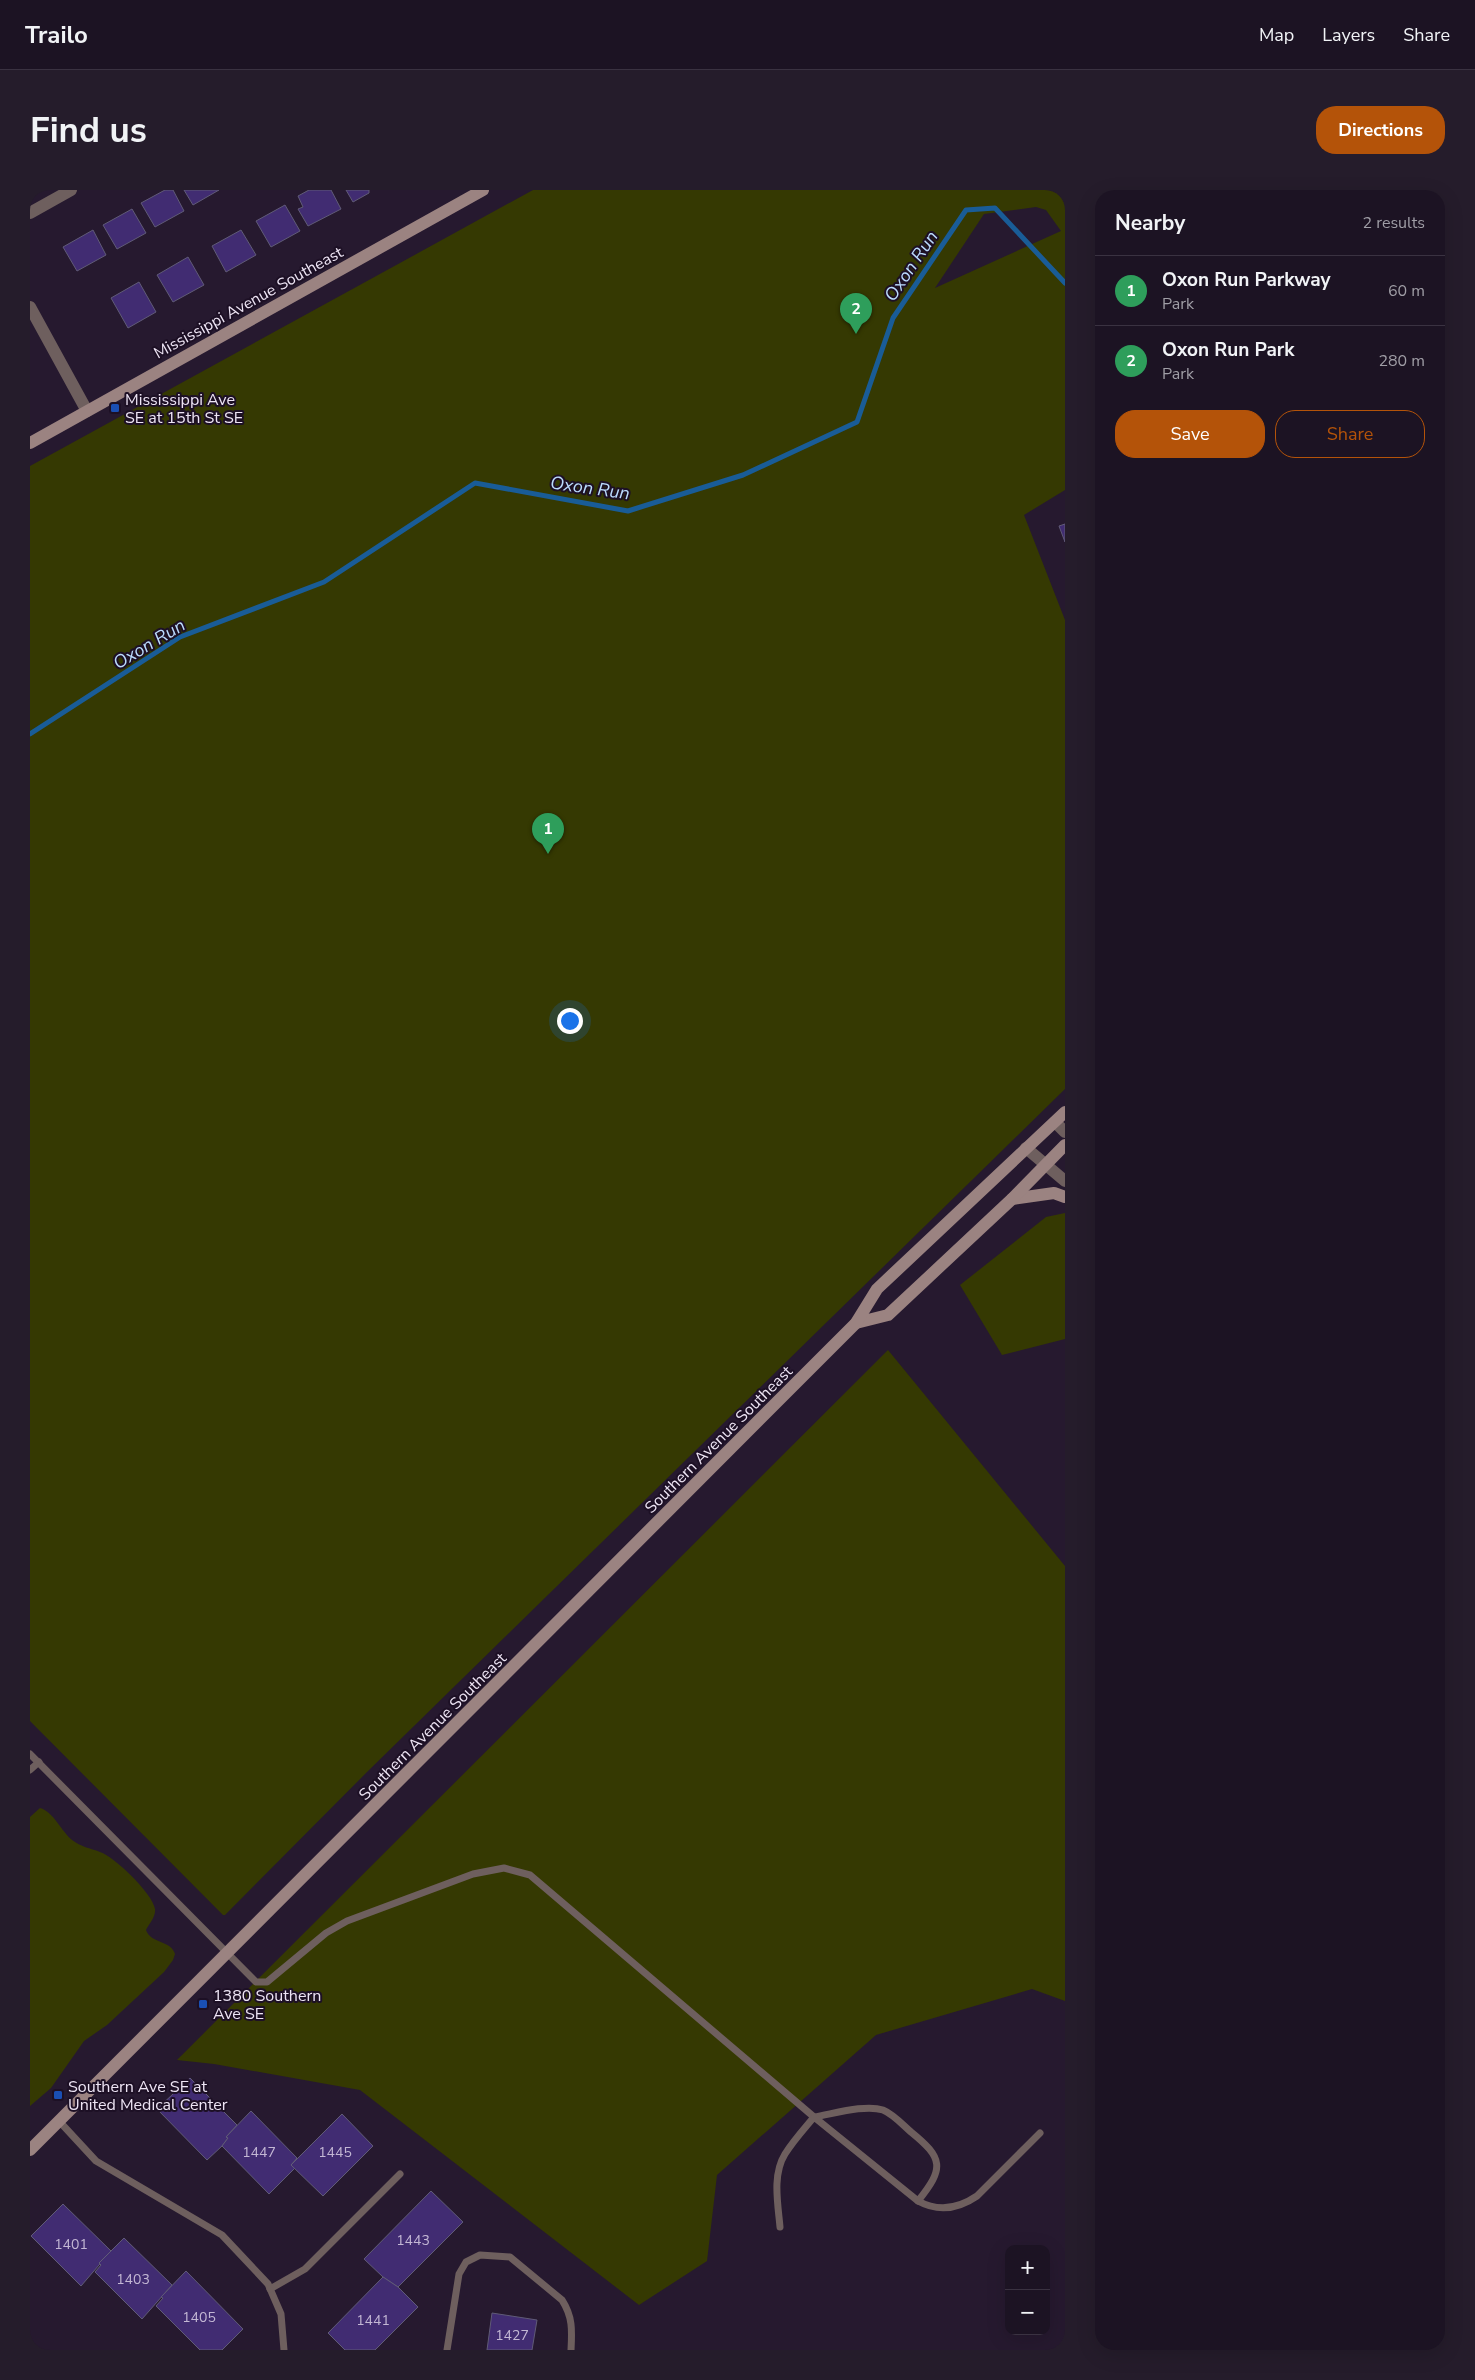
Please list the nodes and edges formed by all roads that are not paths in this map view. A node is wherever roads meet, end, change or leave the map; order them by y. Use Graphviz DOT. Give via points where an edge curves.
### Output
graph roads {
  1 [pos="71,190"];
  2 [pos="483,190"];
  3 [pos="30,213"];
  4 [pos="30,307"];
  5 [pos="87,411"];
  6 [pos="30,443"];
  7 [pos="1065,1112"];
  8 [pos="1055,1122"];
  9 [pos="1065,1132"];
  10 [pos="1065,1145"];
  11 [pos="1026,1148"];
  12 [pos="1045,1165"];
  13 [pos="1065,1181"];
  14 [pos="1065,1197"];
  15 [pos="1012,1200"];
  16 [pos="856,1323"];
  17 [pos="30,1754"];
  18 [pos="39,1762"];
  19 [pos="30,1770"];
  20 [pos="227,1955"];
  21 [pos="814,2117"];
  22 [pos="59,2122"];
  23 [pos="1040,2132"];
  24 [pos="30,2150"];
  25 [pos="400,2174"];
  26 [pos="918,2201"];
  27 [pos="780,2227"];
  28 [pos="270,2289"];
  29 [pos="284,2350"];
  30 [pos="447,2350"];
  31 [pos="571,2350"];
  1 -- 3 [label="street"];
  2 -- 5 [label="main road, Mississippi Avenue Southeast"];
  4 -- 5 [label="street"];
  5 -- 6 [label="main road, Mississippi Avenue Southeast"];
  7 -- 8 [label="main road, Southern Avenue Southeast"];
  8 -- 9 [label="street"];
  8 -- 11 [label="main road, Southern Avenue Southeast"];
  10 -- 12 [label="main road"];
  11 -- 12 [label="street"];
  11 -- 16 [label="main road, Southern Avenue Southeast" via="877,1289"];
  12 -- 13 [label="street"];
  12 -- 15 [label="main road"];
  14 -- 15 [label="main road" via="1054,1193"];
  15 -- 16 [label="main road" via="888,1315"];
  16 -- 20 [label="main road, Southern Avenue Southeast"];
  17 -- 18 [label="lane"];
  18 -- 19 [label="lane"];
  18 -- 20 [label="lane"];
  20 -- 21 [label="lane" via="256,1982 267,1982 326,1933 347,1921 473,1874 504,1868 530,1875"];
  20 -- 22 [label="main road, Southern Avenue Southeast"];
  21 -- 26 [label="lane"];
  21 -- 26 [label="lane" via="873,2109 883,2110 901,2123 931,2149 937,2160 933,2182"];
  21 -- 27 [label="lane" via="785,2155 780,2167 777,2193"];
  22 -- 24 [label="main road, Southern Avenue Southeast"];
  22 -- 28 [label="lane" via="96,2161 222,2235"];
  23 -- 26 [label="lane" via="987,2189 966,2203 953,2208 937,2208"];
  25 -- 28 [label="lane" via="304,2269"];
  28 -- 29 [label="lane" via="281,2314"];
  30 -- 31 [label="lane" via="459,2274 466,2262 480,2255 510,2257 562,2300 572,2324"];
}
